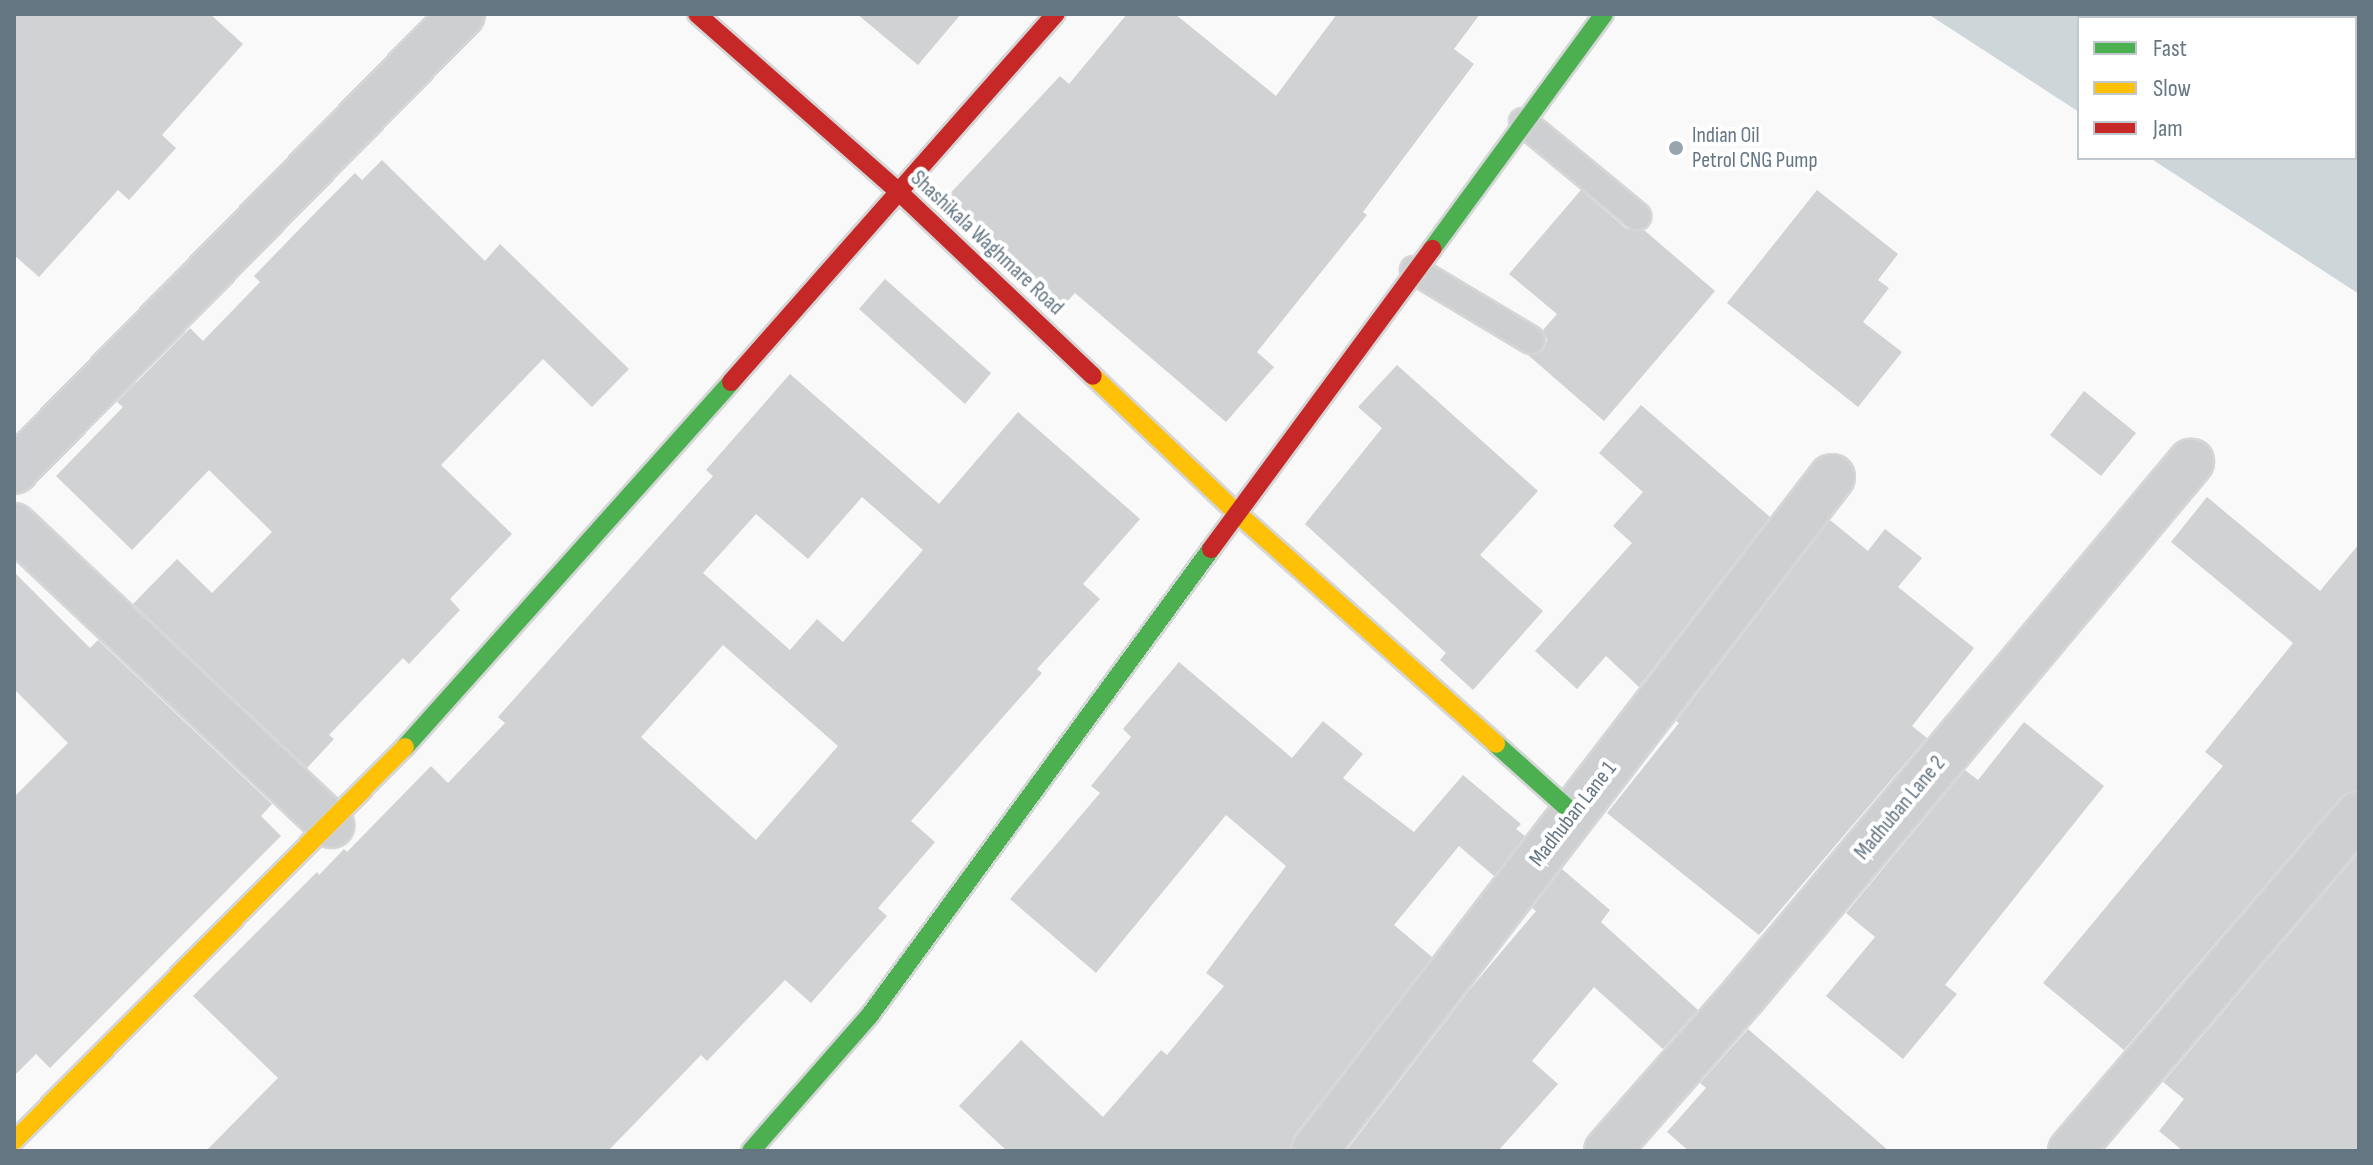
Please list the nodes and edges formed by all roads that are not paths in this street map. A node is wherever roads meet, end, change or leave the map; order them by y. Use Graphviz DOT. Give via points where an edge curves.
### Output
graph roads {
  1 [pos="462,14"];
  2 [pos="697,14"];
  3 [pos="1056,14"];
  4 [pos="1604,14"];
  5 [pos="1523,122"];
  6 [pos="899,192"];
  7 [pos="1637,216"];
  8 [pos="1414,270"];
  9 [pos="1531,340"];
  10 [pos="2191,462"];
  11 [pos="14,471"];
  12 [pos="1832,477"];
  13 [pos="1237,513"];
  14 [pos="14,526"];
  15 [pos="1574,814"];
  16 [pos="2359,814"];
  17 [pos="331,825"];
  18 [pos="14,1141"];
  19 [pos="751,1151"];
  20 [pos="1314,1151"];
  21 [pos="1607,1151"];
  22 [pos="2071,1151"];
  1 -- 11 [label="street"];
  2 -- 6 [label="street, Shashikala Waghmare Road"];
  3 -- 6 [label="street"];
  4 -- 5 [label="street"];
  5 -- 7 [label="lane"];
  5 -- 8 [label="street"];
  6 -- 13 [label="street, Shashikala Waghmare Road"];
  6 -- 17 [label="street" via="439,713"];
  8 -- 9 [label="lane"];
  8 -- 13 [label="street"];
  10 -- 21 [label="street, Madhuban Lane 2"];
  12 -- 15 [label="street, Madhuban Lane 1"];
  13 -- 15 [label="street, Shashikala Waghmare Road"];
  13 -- 19 [label="street" via="870,1015"];
  14 -- 17 [label="street"];
  15 -- 20 [label="street, Madhuban Lane 1"];
  16 -- 22 [label="street"];
  17 -- 18 [label="street"];
}
